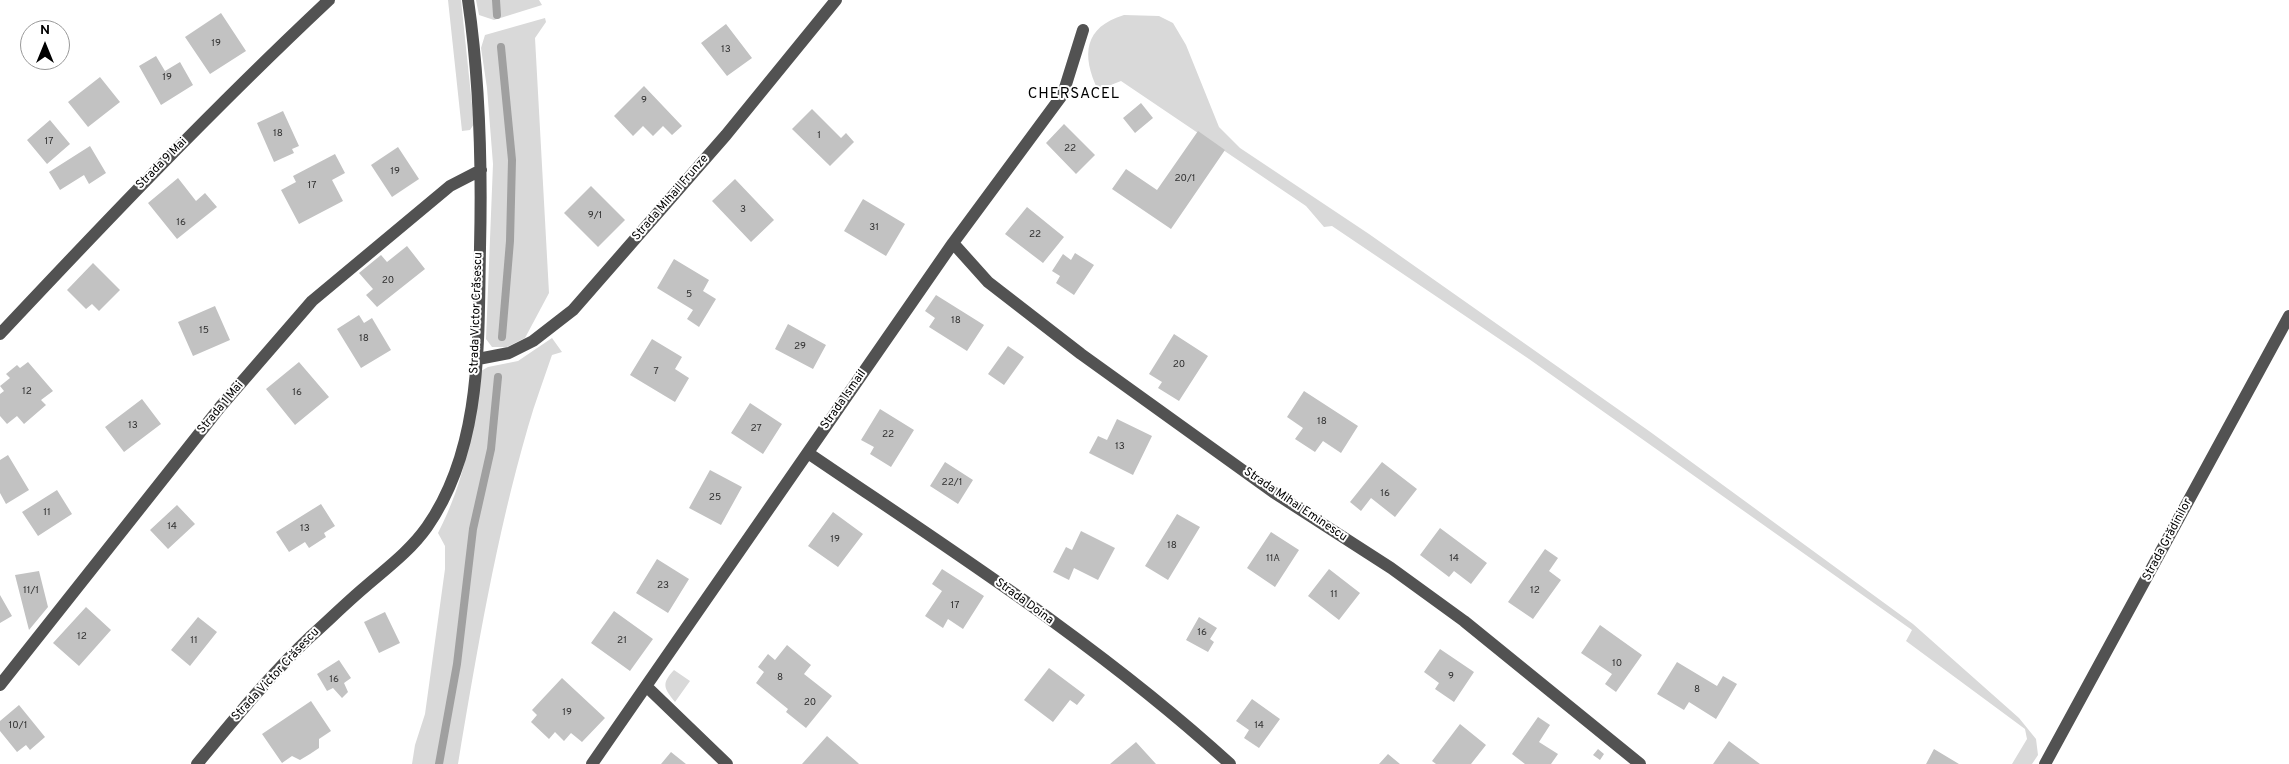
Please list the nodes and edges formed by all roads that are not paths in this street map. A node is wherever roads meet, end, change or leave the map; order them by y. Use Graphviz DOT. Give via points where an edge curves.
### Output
graph roads {
  1 [pos="329,0"];
  2 [pos="468,0"];
  3 [pos="836,0"];
  4 [pos="1083,30"];
  5 [pos="481,170"];
  6 [pos="953,242"];
  7 [pos="2289,316"];
  8 [pos="0,334"];
  9 [pos="478,359"];
  10 [pos="808,452"];
  11 [pos="0,685"];
  12 [pos="646,686"];
  13 [pos="197,764"];
  14 [pos="592,764"];
  15 [pos="727,764"];
  16 [pos="1230,764"];
  17 [pos="1640,764"];
  18 [pos="2045,764"];
  1 -- 8 [label="street, Strada 9 Mai" via="118,209"];
  2 -- 5 [label="street, Strada Victor Crăsescu" via="473,30"];
  3 -- 9 [label="street, Strada Mihail Frunze" via="726,135 573,310 509,354"];
  4 -- 6 [label="street, Strada Ismail" via="1063,94"];
  5 -- 9 [label="street, Strada Victor Crăsescu"];
  5 -- 11 [label="street, Strada 1 Mai" via="450,186 312,300 221,406"];
  6 -- 10 [label="street, Strada Ismail"];
  6 -- 17 [label="street, Strada Mihai Eminescu" via="988,282 1081,354 1273,492 1391,568 1464,621"];
  7 -- 18 [label="street, Strada Grădinilor"];
  9 -- 13 [label="street, Strada Victor Crăsescu" via="466,432 451,485 427,527 402,556 296,651"];
  10 -- 12 [label="street, Strada Ismail"];
  10 -- 16 [label="street, Strada Doina" via="1109,663"];
  12 -- 14 [label="street, Strada Ismail"];
  12 -- 15 [label="street"];
}
